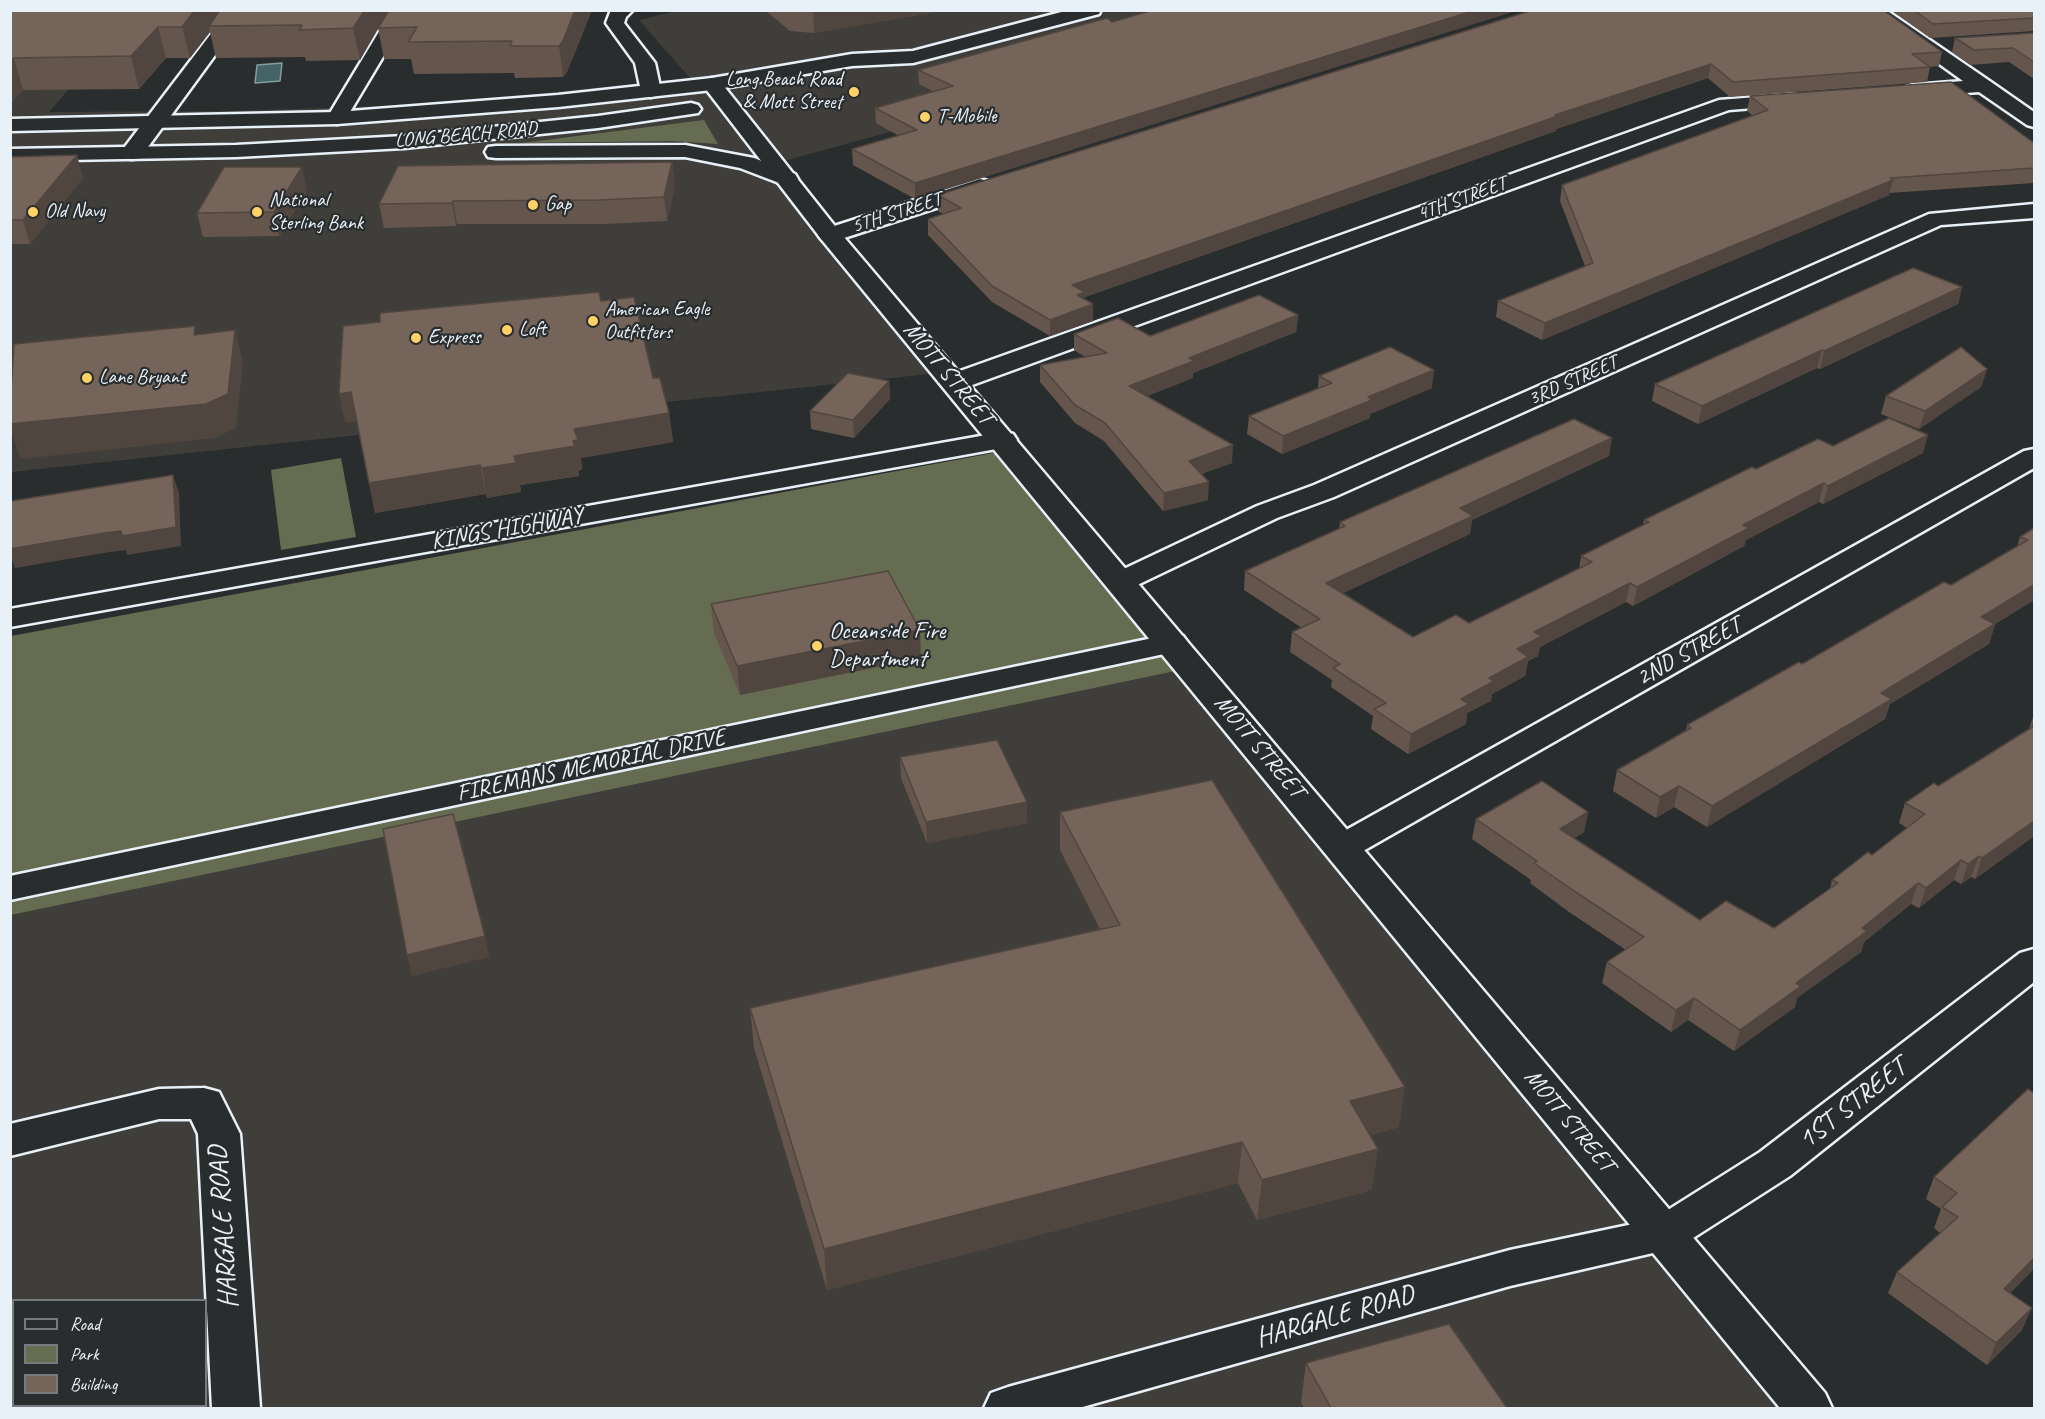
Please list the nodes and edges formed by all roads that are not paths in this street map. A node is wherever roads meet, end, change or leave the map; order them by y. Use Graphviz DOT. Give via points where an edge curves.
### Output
graph roads {
  1 [pos="239,10"];
  2 [pos="402,10"];
  3 [pos="624,10"];
  4 [pos="1092,10"];
  5 [pos="1873,10"];
  6 [pos="1958,44"];
  7 [pos="1925,46"];
  8 [pos="913,57"];
  9 [pos="840,81"];
  10 [pos="712,84"];
  11 [pos="1984,86"];
  12 [pos="651,91"];
  13 [pos="1890,93"];
  14 [pos="1820,98"];
  15 [pos="750,99"];
  16 [pos="727,103"];
  17 [pos="337,118"];
  18 [pos="2034,121"];
  19 [pos="153,124"];
  20 [pos="10,125"];
  21 [pos="236,151"];
  22 [pos="132,153"];
  23 [pos="10,155"];
  24 [pos="787,179"];
  25 [pos="997,181"];
  26 [pos="2034,211"];
  27 [pos="830,235"];
  28 [pos="955,382"];
  29 [pos="1003,440"];
  30 [pos="2034,457"];
  31 [pos="1120,582"];
  32 [pos="10,618"];
  33 [pos="1172,643"];
  34 [pos="1343,847"];
  35 [pos="10,888"];
  36 [pos="2034,962"];
  37 [pos="10,1140"];
  38 [pos="1663,1235"];
  39 [pos="236,1408"];
  40 [pos="1008,1408"];
  41 [pos="1808,1408"];
  1 -- 19 [label="street"];
  2 -- 17 [label="street"];
  3 -- 12 [label="street" via="615,23 645,63"];
  4 -- 8 [label="street, LONG BEACH ROAD"];
  5 -- 7 [label="street"];
  6 -- 7 [label="street"];
  7 -- 11 [label="street"];
  8 -- 9 [label="street, LONG BEACH ROAD" via="894,69"];
  8 -- 10 [label="street, LONG BEACH ROAD" via="852,60"];
  10 -- 12 [label="street, LONG BEACH ROAD"];
  10 -- 16 [label="street, MOTT STREET"];
  11 -- 13 [label="street"];
  11 -- 18 [label="street"];
  12 -- 17 [label="street, LONG BEACH ROAD"];
  14 -- 28 [label="street, 4TH STREET" via="1726,104"];
  15 -- 16 [label="street, LONG BEACH ROAD"];
  16 -- 21 [label="street, LONG BEACH ROAD" via="473,135"];
  16 -- 24 [label="street, MOTT STREET"];
  17 -- 19 [label="street, LONG BEACH ROAD"];
  19 -- 20 [label="street, LONG BEACH ROAD"];
  19 -- 22 [label="street"];
  21 -- 22 [label="street, LONG BEACH ROAD"];
  21 -- 24 [label="street" via="655,150 725,157"];
  22 -- 23 [label="street, LONG BEACH ROAD"];
  24 -- 27 [label="street, MOTT STREET"];
  25 -- 27 [label="street, 5TH STREET"];
  26 -- 31 [label="street, 3RD STREET" via="1937,219 1324,491 1267,512"];
  27 -- 28 [label="street, MOTT STREET"];
  28 -- 29 [label="street, MOTT STREET"];
  29 -- 31 [label="street, MOTT STREET"];
  29 -- 32 [label="street, KINGS HIGHWAY"];
  30 -- 34 [label="street, 2ND STREET"];
  31 -- 33 [label="street, MOTT STREET"];
  33 -- 34 [label="street, MOTT STREET"];
  33 -- 35 [label="street, FIREMANS MEMORIAL DRIVE"];
  34 -- 38 [label="street, MOTT STREET"];
  36 -- 38 [label="street, 1ST STREET" via="1775,1164"];
  37 -- 39 [label="street, HARGALE ROAD" via="159,1104 204,1103 219,1134"];
  38 -- 40 [label="street, HARGALE ROAD" via="1510,1268"];
  38 -- 41 [label="street, MOTT STREET"];
}
